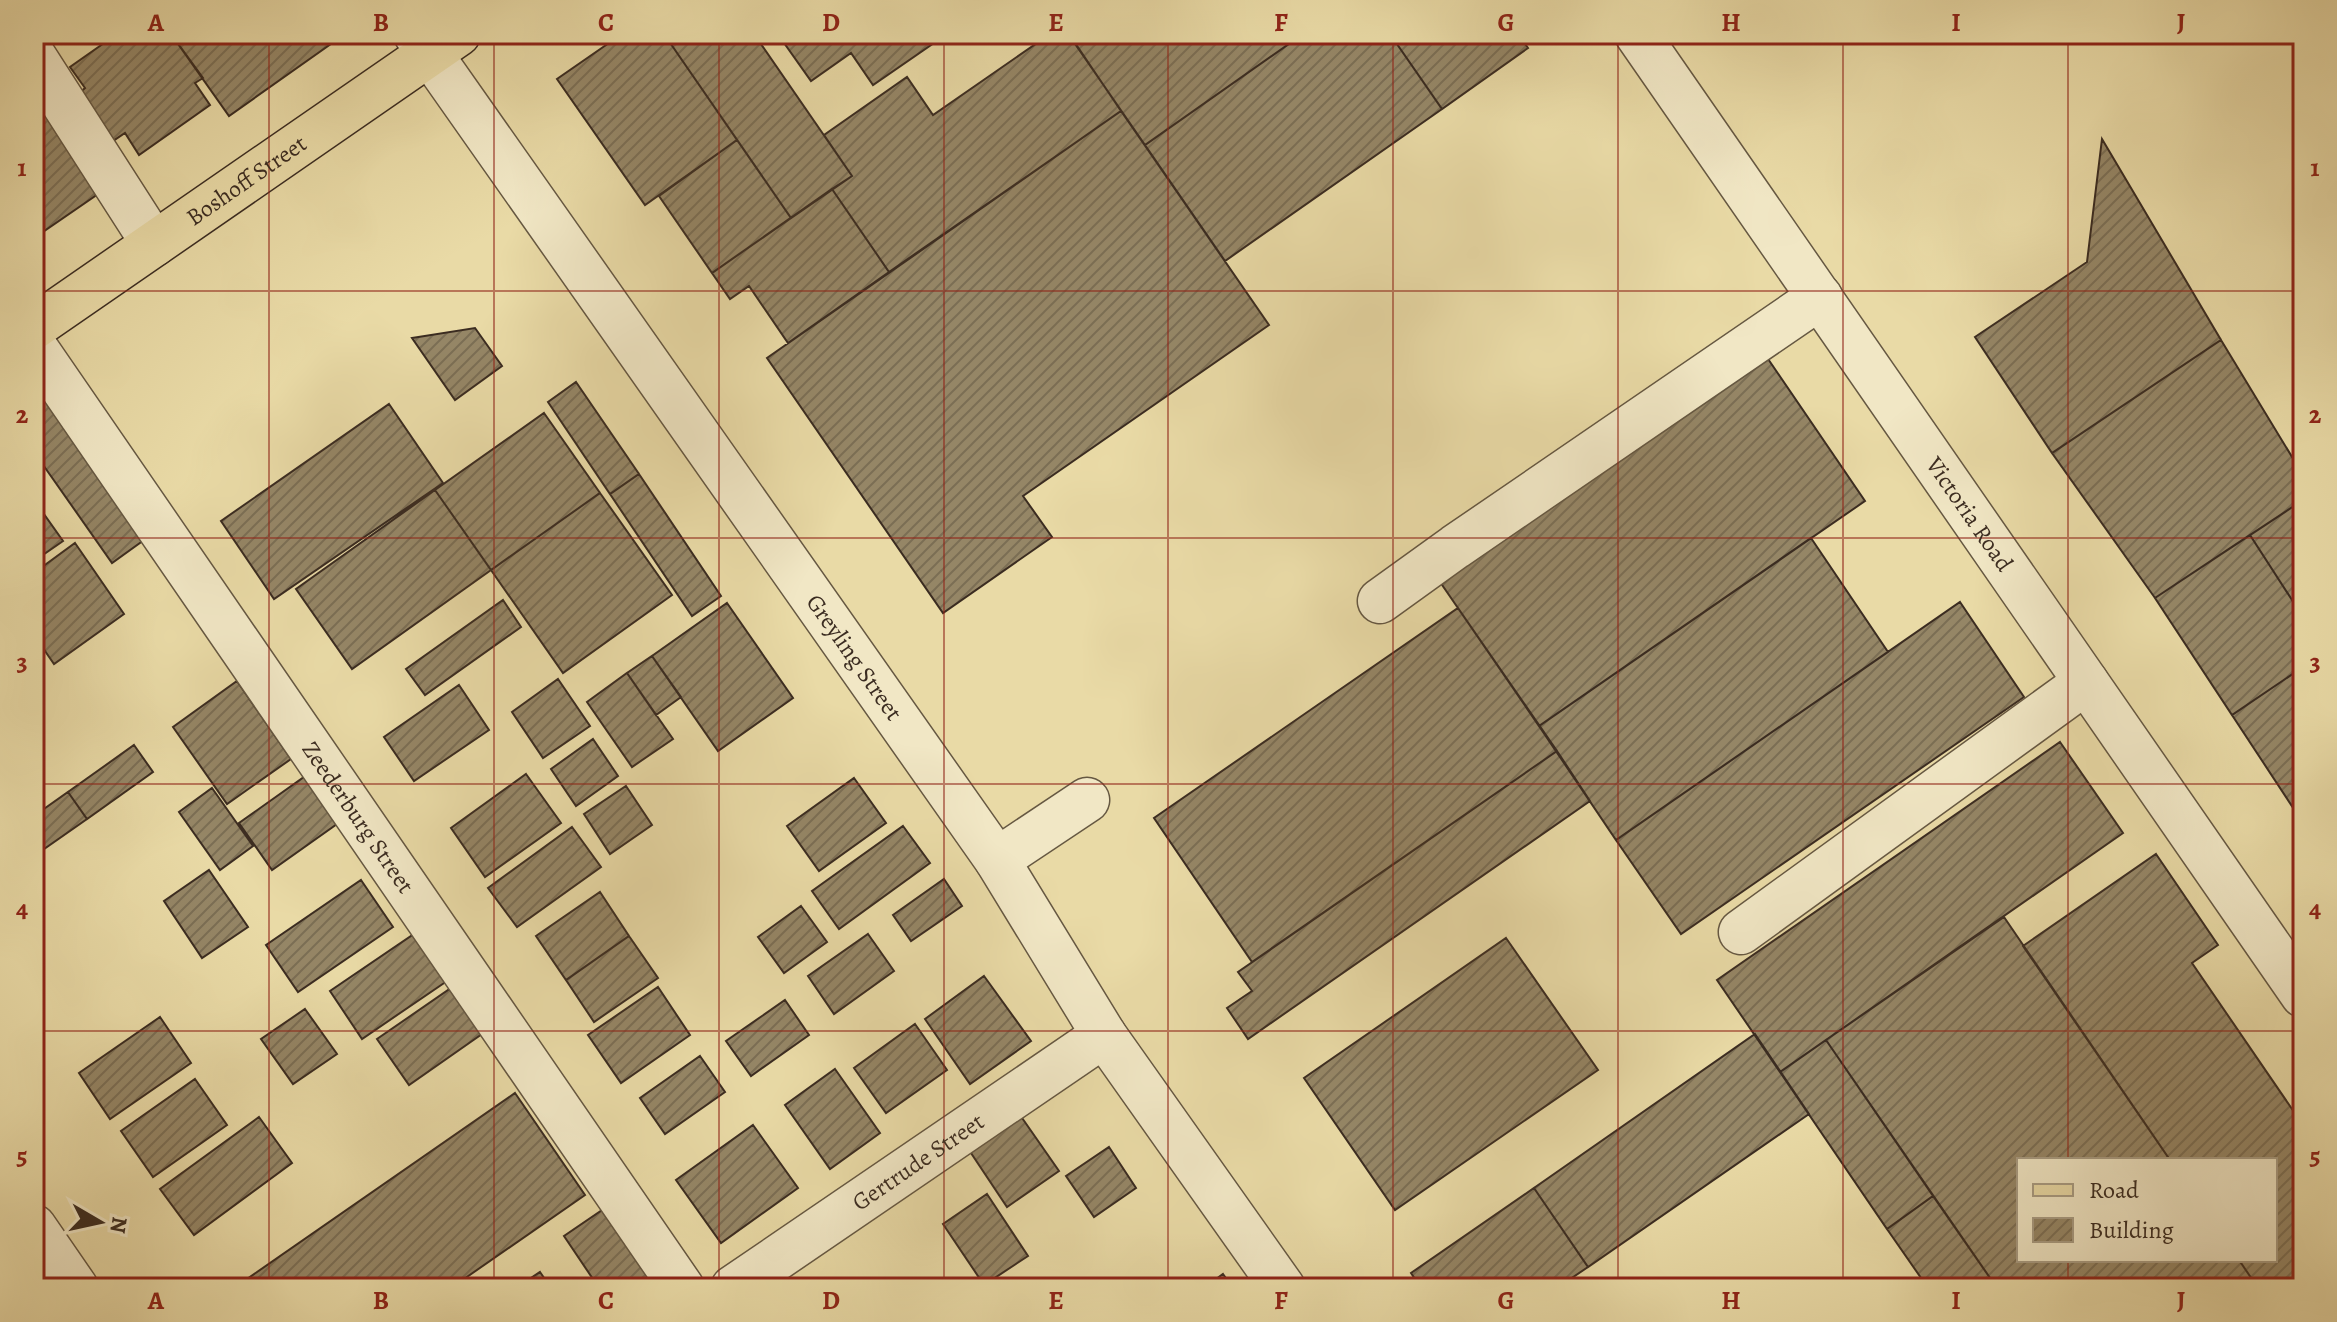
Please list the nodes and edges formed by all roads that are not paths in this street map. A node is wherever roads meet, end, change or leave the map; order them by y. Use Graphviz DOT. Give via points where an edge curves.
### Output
graph roads {
  1 [pos="40,34"];
  2 [pos="1637,34"];
  3 [pos="34,39"];
  4 [pos="435,41"];
  5 [pos="34,57"];
  6 [pos="154,244"];
  7 [pos="1820,297"];
  8 [pos="34,327"];
  9 [pos="34,346"];
  10 [pos="1380,601"];
  11 [pos="2086,682"];
  12 [pos="1087,800"];
  13 [pos="997,860"];
  14 [pos="1741,932"];
  15 [pos="2303,995"];
  16 [pos="1104,1035"];
  17 [pos="34,1227"];
  18 [pos="76,1288"];
  19 [pos="682,1288"];
  20 [pos="733,1288"];
  21 [pos="1283,1288"];
  1 -- 3 [label="street"];
  2 -- 7 [label="street, Victoria Road"];
  4 -- 6 [label="main road, Boshoff Street"];
  4 -- 13 [label="street, Greyling Street"];
  5 -- 6 [label="street"];
  6 -- 8 [label="main road, Boshoff Street"];
  7 -- 10 [label="street"];
  7 -- 11 [label="street, Victoria Road"];
  9 -- 19 [label="street, Zeederburg Street"];
  11 -- 14 [label="street"];
  11 -- 15 [label="street, Victoria Road"];
  12 -- 13 [label="street"];
  13 -- 16 [label="street, Greyling Street"];
  16 -- 20 [label="street, Gertrude Street"];
  16 -- 21 [label="street, Greyling Street"];
  17 -- 18 [label="street"];
}
